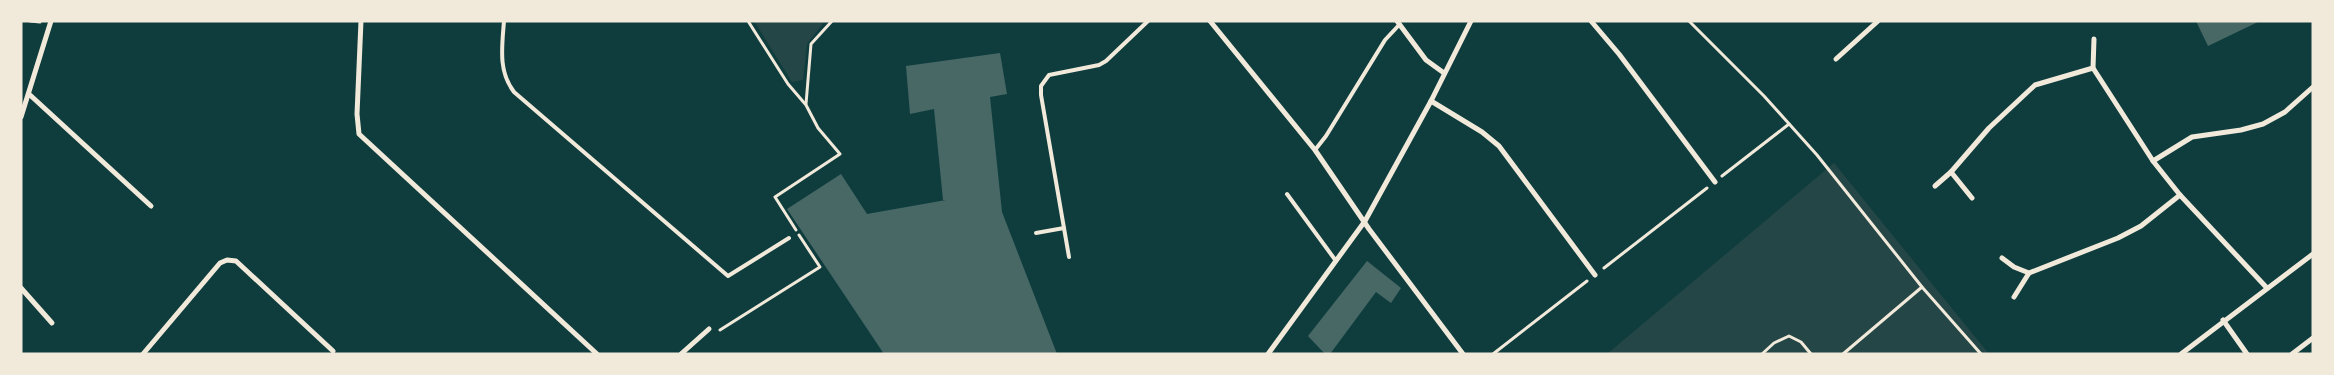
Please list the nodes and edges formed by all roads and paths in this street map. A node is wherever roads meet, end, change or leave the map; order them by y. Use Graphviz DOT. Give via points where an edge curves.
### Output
graph roads {
  1 [pos="51,21"];
  2 [pos="361,21"];
  3 [pos="504,21"];
  4 [pos="748,21"];
  5 [pos="832,21"];
  6 [pos="1148,21"];
  7 [pos="1210,21"];
  8 [pos="1471,21"];
  9 [pos="1592,21"];
  10 [pos="1689,21"];
  11 [pos="1878,21"];
  12 [pos="1398,23"];
  13 [pos="2094,39"];
  14 [pos="1836,59"];
  15 [pos="2092,68"];
  16 [pos="1444,73"];
  17 [pos="2313,87"];
  18 [pos="30,95"];
  19 [pos="1431,101"];
  20 [pos="806,105"];
  21 [pos="21,117"];
  22 [pos="1788,124"];
  23 [pos="1315,150"];
  24 [pos="840,154"];
  25 [pos="2153,161"];
  26 [pos="1951,172"];
  27 [pos="1715,182"];
  28 [pos="1935,186"];
  29 [pos="1287,194"];
  30 [pos="2180,196"];
  31 [pos="1972,198"];
  32 [pos="151,206"];
  33 [pos="1365,222"];
  34 [pos="1064,228"];
  35 [pos="1036,233"];
  36 [pos="789,238"];
  37 [pos="2313,254"];
  38 [pos="1069,257"];
  39 [pos="2002,258"];
  40 [pos="1336,261"];
  41 [pos="2029,273"];
  42 [pos="1596,275"];
  43 [pos="1922,287"];
  44 [pos="21,288"];
  45 [pos="2267,288"];
  46 [pos="2014,297"];
  47 [pos="2223,320"];
  48 [pos="52,323"];
  49 [pos="709,328"];
  50 [pos="2313,338"];
  51 [pos="333,351"];
  52 [pos="1459,353"];
  53 [pos="144,354"];
  54 [pos="597,354"];
  55 [pos="681,354"];
  56 [pos="1268,354"];
  57 [pos="1493,354"];
  58 [pos="1762,354"];
  59 [pos="1811,354"];
  60 [pos="1843,354"];
  61 [pos="1981,354"];
  62 [pos="2181,354"];
  63 [pos="2247,354"];
  64 [pos="2292,354"];
  1 -- 18 [label="street"];
  2 -- 54 [label="street" via="359,134"];
  3 -- 36 [label="lane" via="502,65 508,85 514,92 728,276"];
  4 -- 20 [label="path" via="788,84"];
  5 -- 20 [label="path" via="811,44"];
  6 -- 34 [label="lane" via="1112,57 1099,65 1056,73 1044,80 1041,95"];
  7 -- 23 [label="street"];
  8 -- 16 [label="street"];
  9 -- 27 [label="street"];
  10 -- 22 [label="path"];
  11 -- 14 [label="street"];
  12 -- 16 [label="street" via="1426,60"];
  12 -- 23 [label="lane"];
  13 -- 15 [label="street"];
  15 -- 25 [label="street"];
  15 -- 26 [label="street" via="2035,84 1988,128"];
  16 -- 19 [label="street"];
  17 -- 25 [label="street" via="2285,112 2263,124 2192,137"];
  18 -- 21 [label="street"];
  18 -- 32 [label="street"];
  19 -- 33 [label="street"];
  19 -- 42 [label="street" via="1499,146"];
  20 -- 24 [label="path" via="818,128"];
  22 -- 27 [label="path"];
  22 -- 43 [label="path" via="1817,155"];
  23 -- 33 [label="street"];
  25 -- 30 [label="street"];
  26 -- 28 [label="street"];
  26 -- 31 [label="street"];
  27 -- 42 [label="path"];
  29 -- 40 [label="lane"];
  30 -- 41 [label="street" via="2118,238"];
  30 -- 45 [label="street"];
  33 -- 40 [label="street"];
  33 -- 52 [label="street"];
  34 -- 35 [label="lane"];
  34 -- 38 [label="lane"];
  37 -- 45 [label="street"];
  39 -- 41 [label="street"];
  40 -- 56 [label="street"];
  41 -- 46 [label="street"];
  42 -- 57 [label="path"];
  43 -- 60 [label="path"];
  43 -- 61 [label="path"];
  44 -- 48 [label="street"];
  45 -- 47 [label="street"];
  47 -- 62 [label="street"];
  47 -- 63 [label="street"];
  49 -- 55 [label="street"];
  50 -- 64 [label="street"];
  51 -- 53 [label="street" via="236,261 228,260 220,264"];
  58 -- 59 [label="path" via="1789,336 1801,342"];
}
